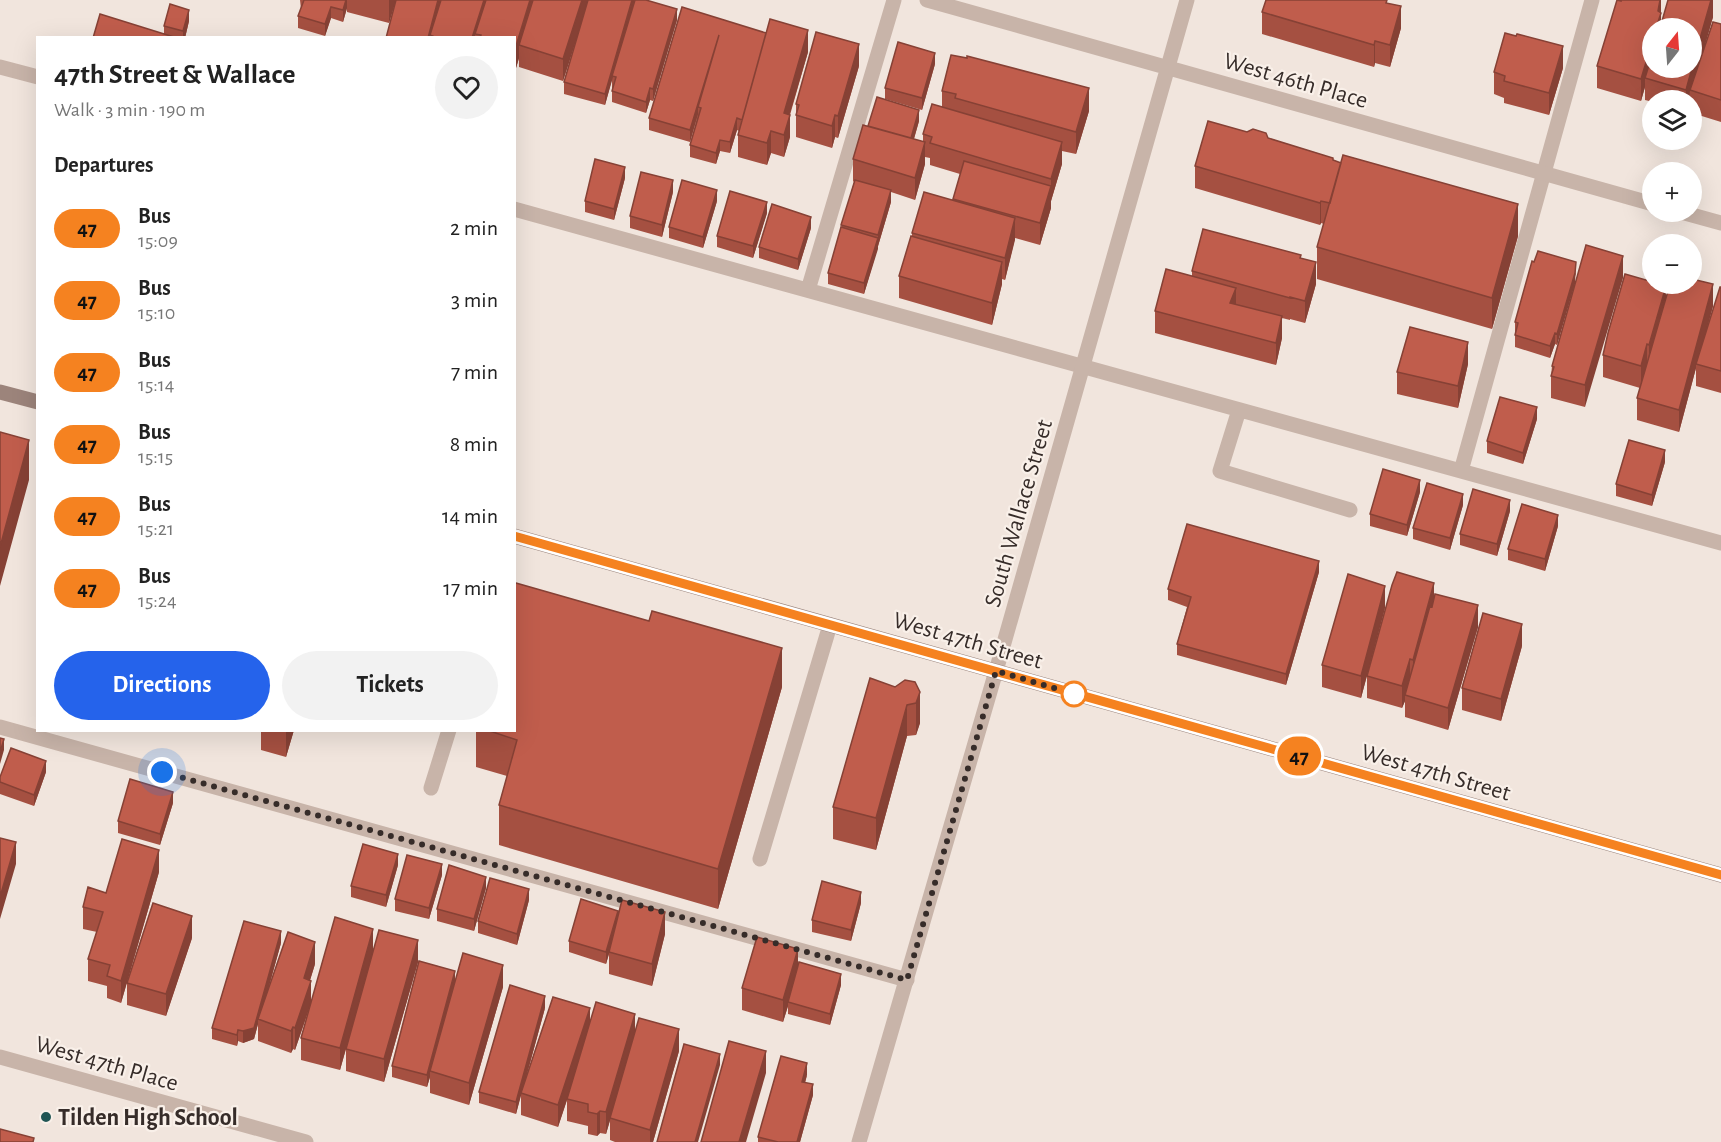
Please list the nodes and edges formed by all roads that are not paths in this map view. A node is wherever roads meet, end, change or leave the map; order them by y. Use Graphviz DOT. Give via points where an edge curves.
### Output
graph roads {
  1 [pos="894,0"];
  2 [pos="927,0"];
  3 [pos="1187,0"];
  4 [pos="1592,0"];
  5 [pos="0,67"];
  6 [pos="1168,67"];
  7 [pos="36,76"];
  8 [pos="1545,173"];
  9 [pos="1642,201"];
  10 [pos="516,210"];
  11 [pos="1702,218"];
  12 [pos="1721,223"];
  13 [pos="808,290"];
  14 [pos="1083,366"];
  15 [pos="0,392"];
  16 [pos="36,401"];
  17 [pos="1239,410"];
  18 [pos="1461,471"];
  19 [pos="1350,510"];
  20 [pos="516,537"];
  21 [pos="1721,543"];
  22 [pos="830,625"];
  23 [pos="996,671"];
  24 [pos="0,727"];
  25 [pos="448,732"];
  26 [pos="431,788"];
  27 [pos="760,859"];
  28 [pos="1721,875"];
  29 [pos="907,980"];
  30 [pos="0,1057"];
  31 [pos="306,1142"];
  32 [pos="859,1142"];
  1 -- 13 [label="street"];
  2 -- 6 [label="street, West 46th Place"];
  3 -- 6 [label="street, South Wallace Street"];
  4 -- 8 [label="street"];
  5 -- 7 [label="street"];
  6 -- 8 [label="street, West 46th Place"];
  6 -- 14 [label="street, South Wallace Street"];
  8 -- 9 [label="street, West 46th Place"];
  8 -- 18 [label="street"];
  10 -- 13 [label="street"];
  11 -- 12 [label="street"];
  13 -- 14 [label="street"];
  14 -- 17 [label="street"];
  14 -- 23 [label="street, South Wallace Street"];
  15 -- 16 [label="main road"];
  17 -- 18 [label="street"];
  17 -- 19 [label="street" via="1220,471"];
  18 -- 21 [label="street"];
  20 -- 22 [label="main road, West 47th Street"];
  22 -- 23 [label="main road, West 47th Street"];
  22 -- 27 [label="street"];
  23 -- 28 [label="main road, West 47th Street"];
  23 -- 29 [label="street, South Wallace Street"];
  24 -- 29 [label="street"];
  25 -- 26 [label="street"];
  29 -- 32 [label="street, South Wallace Street"];
  30 -- 31 [label="street, West 47th Place"];
}
